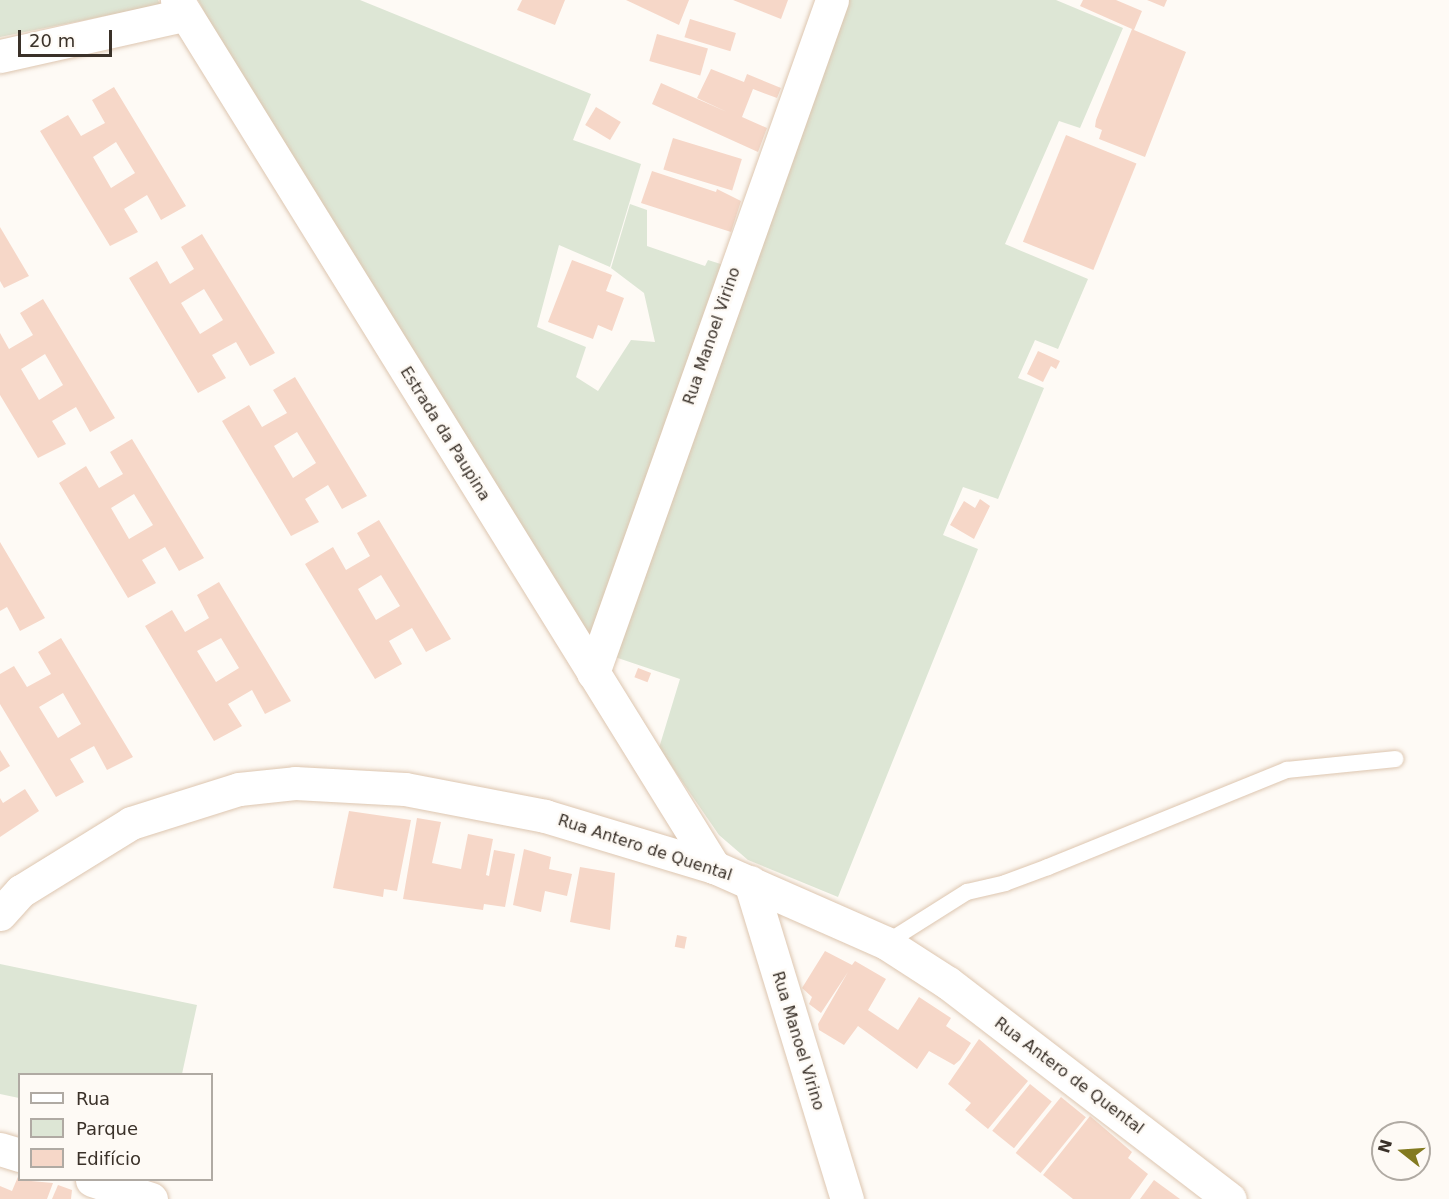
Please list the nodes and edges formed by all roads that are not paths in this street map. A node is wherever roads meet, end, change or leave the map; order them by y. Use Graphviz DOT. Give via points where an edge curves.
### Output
graph roads {
  1 [pos="832,0"];
  2 [pos="180,8"];
  3 [pos="0,56"];
  4 [pos="593,673"];
  5 [pos="1395,759"];
  6 [pos="714,867"];
  7 [pos="750,882"];
  8 [pos="0,914"];
  9 [pos="886,943"];
  10 [pos="0,1149"];
  11 [pos="18,1154"];
  12 [pos="98,1181"];
  13 [pos="151,1199"];
  14 [pos="847,1199"];
  15 [pos="1230,1199"];
  1 -- 4 [label="street, Rua Manoel Virino"];
  2 -- 3 [label="street"];
  2 -- 4 [label="street, Estrada da Paupina"];
  4 -- 6 [label="street, Estrada da Paupina"];
  5 -- 9 [label="lane" via="1287,770 1038,871 967,892"];
  6 -- 7 [label="street, Rua Antero de Quental"];
  6 -- 8 [label="street, Rua Antero de Quental" via="545,816 405,789 296,783 239,789 131,823 21,891"];
  7 -- 9 [label="street, Rua Antero de Quental"];
  7 -- 14 [label="street, Rua Manoel Virino"];
  9 -- 15 [label="street, Rua Antero de Quental" via="948,983"];
  10 -- 11 [label="street"];
  12 -- 13 [label="street"];
}
